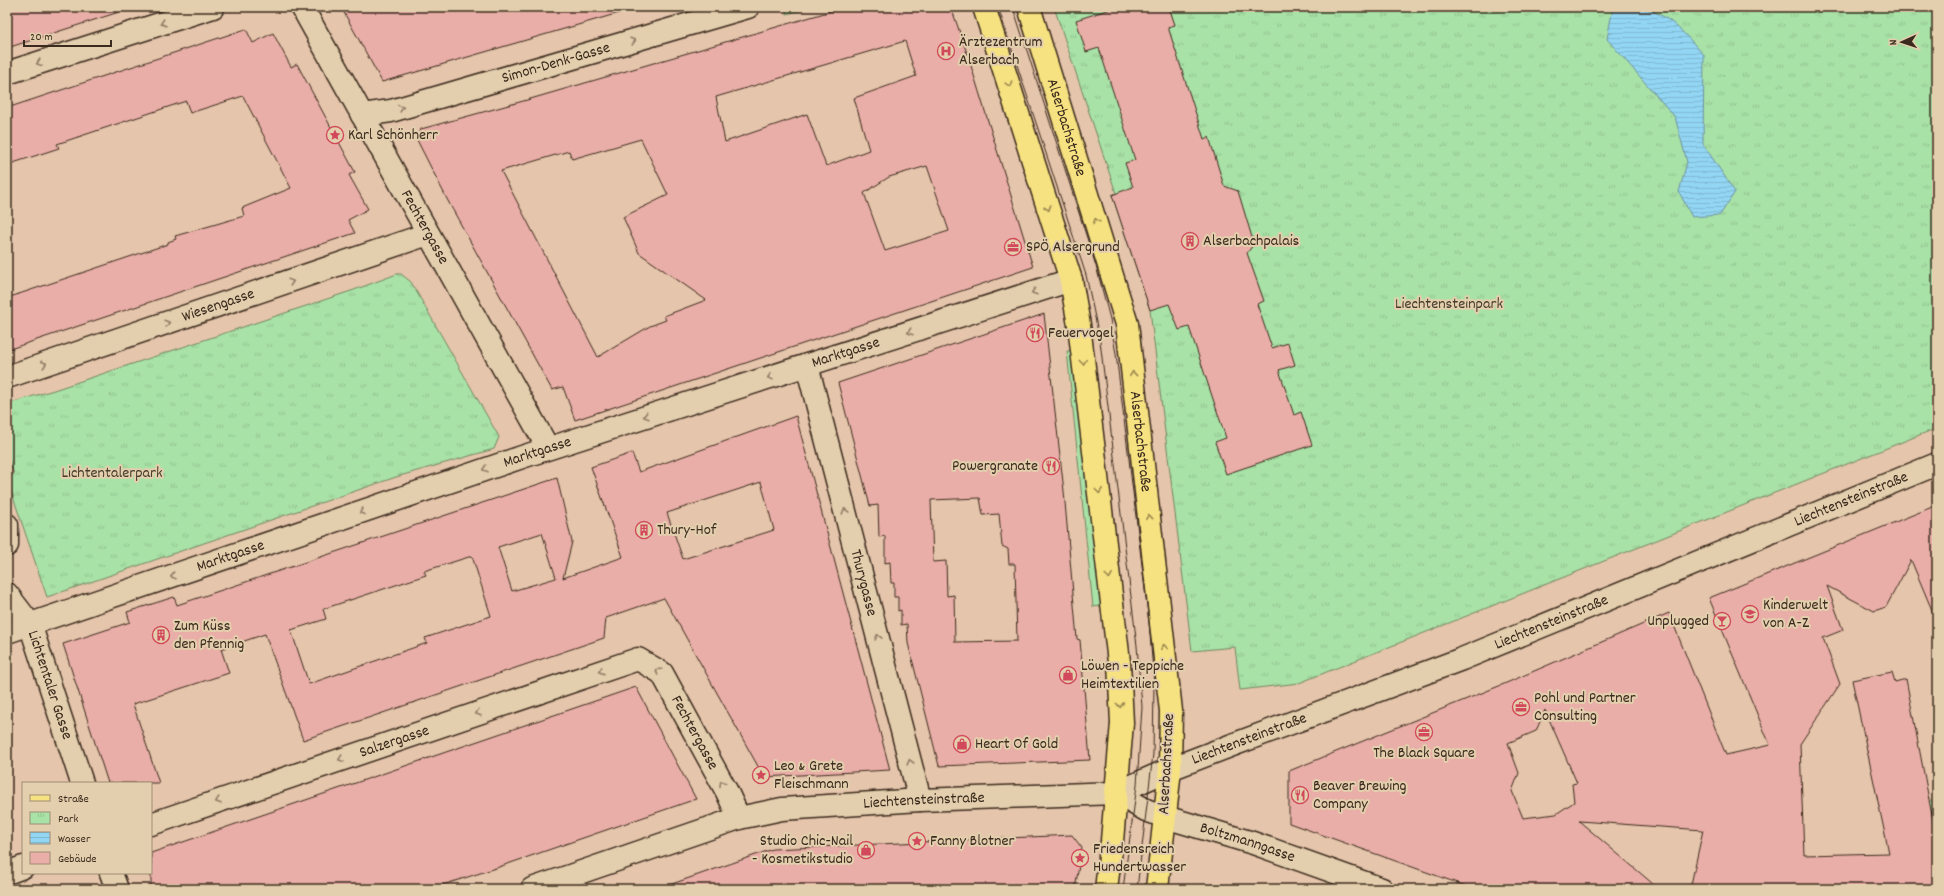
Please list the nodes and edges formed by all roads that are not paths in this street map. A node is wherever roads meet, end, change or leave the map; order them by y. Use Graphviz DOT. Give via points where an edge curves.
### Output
graph roads {
  1 [pos="213,7"];
  2 [pos="302,7"];
  3 [pos="748,7"];
  4 [pos="984,7"];
  5 [pos="1029,7"];
  6 [pos="7,73"];
  7 [pos="362,115"];
  8 [pos="428,234"];
  9 [pos="1071,280"];
  10 [pos="807,365"];
  11 [pos="7,377"];
  12 [pos="548,448"];
  13 [pos="1937,464"];
  14 [pos="7,525"];
  15 [pos="7,545"];
  16 [pos="7,594"];
  17 [pos="30,624"];
  18 [pos="7,632"];
  19 [pos="638,659"];
  20 [pos="1170,769"];
  21 [pos="82,782"];
  22 [pos="1116,793"];
  23 [pos="920,800"];
  24 [pos="1165,817"];
  25 [pos="739,818"];
  26 [pos="152,824"];
  27 [pos="22,867"];
  28 [pos="7,873"];
  29 [pos="111,874"];
  30 [pos="117,889"];
  31 [pos="532,889"];
  32 [pos="1106,889"];
  33 [pos="1157,889"];
  34 [pos="1382,889"];
  1 -- 6 [label="street, one-way"];
  2 -- 7 [label="street, Fechtergasse"];
  7 -- 3 [label="street, Simon-Denk-Gasse, one-way" via="391,111"];
  4 -- 9 [label="main road, one-way"];
  20 -- 5 [label="main road, Alserbachstraße, one-way" via="1171,711 1127,324"];
  7 -- 8 [label="street, Fechtergasse"];
  11 -- 8 [label="street, Wiesengasse, one-way"];
  8 -- 12 [label="street, Fechtergasse"];
  9 -- 10 [label="street, Marktgasse, one-way"];
  9 -- 22 [label="main road, one-way" via="1080,333 1119,662 1122,723"];
  10 -- 12 [label="street, Marktgasse, one-way"];
  23 -- 10 [label="street, Thurygasse, one-way"];
  12 -- 17 [label="street, Marktgasse, one-way"];
  13 -- 20 [label="street, Liechtensteinstraße" via="1462,659"];
  14 -- 15 [label="street"];
  16 -- 17 [label="street, Lichtentaler Gasse"];
  17 -- 18 [label="street, Marktgasse"];
  17 -- 21 [label="street, Lichtentaler Gasse"];
  25 -- 19 [label="street, Fechtergasse, one-way" via="662,673"];
  19 -- 26 [label="street, Salzergasse, one-way"];
  20 -- 22 [label="street, Liechtensteinstraße"];
  20 -- 24 [label="main road, Alserbachstraße"];
  22 -- 23 [label="street, Liechtensteinstraße"];
  22 -- 24 [label="street, Boltzmanngasse" via="1146,810"];
  22 -- 32 [label="main road"];
  23 -- 25 [label="street, Liechtensteinstraße" via="782,809"];
  24 -- 33 [label="main road, Alserbachstraße"];
  24 -- 34 [label="street, Boltzmanngasse" via="1253,843"];
  25 -- 31 [label="street, Liechtensteinstraße"];
  27 -- 28 [label="street"];
  29 -- 30 [label="street"];
}
